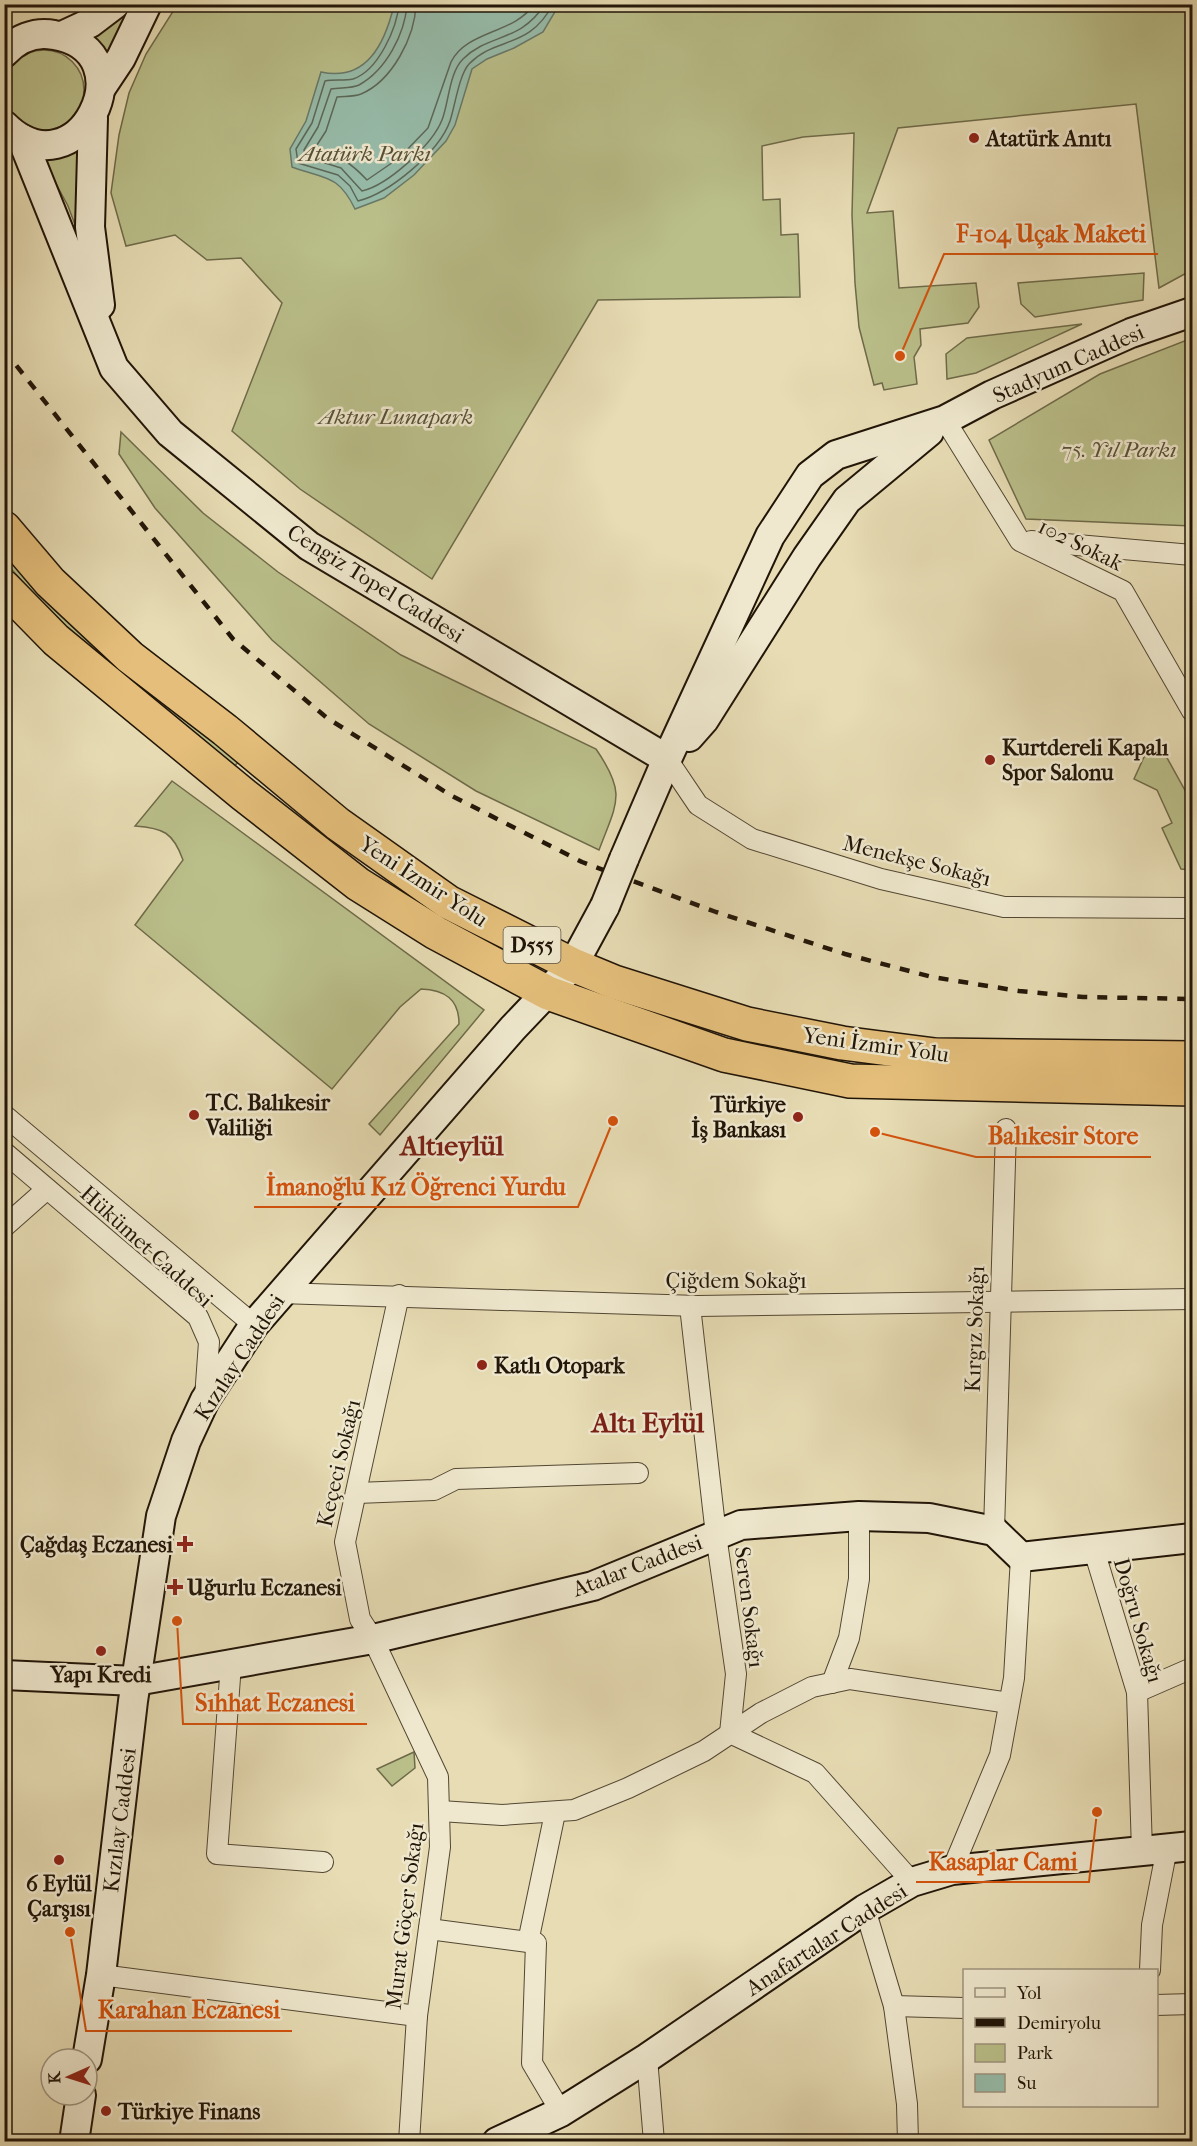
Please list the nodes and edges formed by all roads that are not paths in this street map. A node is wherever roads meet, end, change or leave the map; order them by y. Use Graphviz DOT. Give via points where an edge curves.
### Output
graph roads {
  1 [pos="115,4"];
  2 [pos="147,4"];
  3 [pos="62,36"];
  4 [pos="11,41"];
  5 [pos="101,88"];
  6 [pos="93,118"];
  7 [pos="13,132"];
  8 [pos="1192,312"];
  9 [pos="114,368"];
  10 [pos="945,420"];
  11 [pos="4,528"];
  12 [pos="1020,540"];
  13 [pos="1192,555"];
  14 [pos="4,587"];
  15 [pos="1192,711"];
  16 [pos="666,759"];
  17 [pos="1192,908"];
  18 [pos="573,965"];
  19 [pos="548,993"];
  20 [pos="1192,1058"];
  21 [pos="1192,1089"];
  22 [pos="4,1115"];
  23 [pos="1006,1129"];
  24 [pos="4,1152"];
  25 [pos="47,1189"];
  26 [pos="4,1227"];
  27 [pos="279,1293"];
  28 [pos="399,1295"];
  29 [pos="1192,1299"];
  30 [pos="999,1301"];
  31 [pos="690,1306"];
  32 [pos="254,1325"];
  33 [pos="205,1400"];
  34 [pos="638,1473"];
  35 [pos="357,1493"];
  36 [pos="859,1516"];
  37 [pos="994,1531"];
  38 [pos="716,1535"];
  39 [pos="1192,1538"];
  40 [pos="1093,1547"];
  41 [pos="1021,1557"];
  42 [pos="373,1639"];
  43 [pos="231,1664"];
  44 [pos="1192,1668"];
  45 [pos="4,1675"];
  46 [pos="136,1681"];
  47 [pos="832,1683"];
  48 [pos="1137,1692"];
  49 [pos="1009,1703"];
  50 [pos="730,1733"];
  51 [pos="440,1812"];
  52 [pos="555,1813"];
  53 [pos="1167,1848"];
  54 [pos="323,1862"];
  55 [pos="952,1870"];
  56 [pos="912,1882"];
  57 [pos="865,1909"];
  58 [pos="429,1929"];
  59 [pos="528,1942"];
  60 [pos="1150,1969"];
  61 [pos="101,1975"];
  62 [pos="1192,2004"];
  63 [pos="1158,2005"];
  64 [pos="894,2006"];
  65 [pos="963,2008"];
  66 [pos="417,2016"];
  67 [pos="89,2047"];
  68 [pos="647,2058"];
  69 [pos="79,2107"];
  70 [pos="561,2112"];
  71 [pos="74,2142"];
  72 [pos="408,2142"];
  73 [pos="497,2142"];
  74 [pos="654,2142"];
  75 [pos="908,2142"];
  1 -- 3 [label="main road" via="90,23"];
  2 -- 5 [label="main road, Cengiz Topel Caddesi" via="121,58"];
  3 -- 4 [label="main road" via="37,34"];
  3 -- 5 [label="main road" via="75,42 93,61"];
  5 -- 6 [label="main road, Cengiz Topel Caddesi"];
  6 -- 7 [label="main road, Cengiz Topel Caddesi" via="69,139 53,144 37,143"];
  6 -- 9 [label="main road, Cengiz Topel Caddesi" via="90,227 95,277"];
  7 -- 9 [label="main road, Cengiz Topel Caddesi"];
  8 -- 10 [label="main road, Stadyum Caddesi" via="1131,333"];
  9 -- 16 [label="main road, Cengiz Topel Caddesi" via="170,433 309,546"];
  10 -- 12 [label="street, 102 Sokak"];
  10 -- 16 [label="main road" via="847,500 704,720"];
  10 -- 16 [label="main road, Kızılay Caddesi" via="836,455 810,475 770,536"];
  11 -- 18 [label="highway, Yeni İzmir Yolu / D555" via="50,582 130,657 338,824 448,902"];
  12 -- 13 [label="street"];
  12 -- 15 [label="street, 102 Sokak" via="1123,591"];
  14 -- 19 [label="highway, Yeni İzmir Yolu / D555" via="56,640 358,884 436,933"];
  16 -- 17 [label="street, Menekşe Sokağı" via="698,805 752,839 881,879 1004,908"];
  16 -- 18 [label="main road, Kızılay Caddesi, bridge" via="606,906"];
  18 -- 19 [label="main road, Kızılay Caddesi"];
  18 -- 20 [label="highway, Yeni İzmir Yolu / D555" via="747,1024 842,1043 935,1055"];
  19 -- 21 [label="highway, Yeni İzmir Yolu / D555" via="724,1055 850,1081"];
  19 -- 27 [label="main road, Kızılay Caddesi"];
  22 -- 32 [label="street"];
  23 -- 30 [label="street, Kırgız Sokağı"];
  24 -- 25 [label="street, Hükümet Caddesi"];
  25 -- 26 [label="street"];
  25 -- 33 [label="street, Hükümet Caddesi" via="198,1317 209,1342"];
  27 -- 28 [label="street, Çiğdem Sokağı"];
  27 -- 32 [label="main road, Kızılay Caddesi"];
  28 -- 31 [label="street, Çiğdem Sokağı"];
  28 -- 35 [label="street, Keçeci Sokağı"];
  29 -- 30 [label="street, Çiğdem Sokağı"];
  30 -- 31 [label="street, Çiğdem Sokağı"];
  30 -- 37 [label="street, Kırgız Sokağı"];
  31 -- 38 [label="street, Seren Sokağı"];
  32 -- 33 [label="main road, Kızılay Caddesi"];
  33 -- 46 [label="main road, Kızılay Caddesi" via="186,1441 161,1516"];
  34 -- 35 [label="street" via="456,1479 434,1490"];
  35 -- 42 [label="street, Keçeci Sokağı" via="345,1542 360,1619"];
  36 -- 37 [label="main road, Atalar Caddesi" via="929,1518"];
  36 -- 38 [label="main road, Atalar Caddesi" via="741,1525"];
  36 -- 47 [label="street" via="859,1579 849,1638"];
  37 -- 41 [label="main road"];
  38 -- 42 [label="main road, Atalar Caddesi" via="593,1586"];
  38 -- 50 [label="street, Seren Sokağı" via="736,1674"];
  39 -- 40 [label="main road"];
  40 -- 41 [label="main road"];
  40 -- 48 [label="street, Doğru Sokağı"];
  41 -- 49 [label="street"];
  42 -- 43 [label="main road, Atalar Caddesi"];
  42 -- 51 [label="street, Murat Göçer Sokağı" via="438,1778"];
  43 -- 46 [label="main road, Atalar Caddesi"];
  43 -- 54 [label="street" via="217,1854"];
  44 -- 48 [label="street"];
  45 -- 46 [label="main road, Atalar Caddesi"];
  46 -- 61 [label="main road, Kızılay Caddesi"];
  47 -- 49 [label="street" via="850,1679 883,1682"];
  47 -- 50 [label="street" via="812,1687"];
  48 -- 53 [label="street, Doğru Sokağı"];
  49 -- 55 [label="street" via="1000,1755"];
  50 -- 52 [label="street" via="628,1788 574,1810"];
  50 -- 56 [label="street" via="815,1773"];
  51 -- 52 [label="street"];
  51 -- 58 [label="street, Murat Göçer Sokağı" via="440,1847"];
  52 -- 59 [label="street"];
  53 -- 55 [label="main road, Anafartalar Caddesi"];
  53 -- 60 [label="street, Doğru Sokağı" via="1152,1925"];
  55 -- 56 [label="main road, Anafartalar Caddesi"];
  56 -- 57 [label="main road, Anafartalar Caddesi"];
  57 -- 64 [label="street"];
  57 -- 68 [label="main road, Anafartalar Caddesi"];
  58 -- 59 [label="street"];
  58 -- 66 [label="street, Murat Göçer Sokağı"];
  59 -- 70 [label="street" via="536,1943 532,2063"];
  61 -- 66 [label="street"];
  61 -- 67 [label="main road, Kızılay Caddesi"];
  62 -- 63 [label="street"];
  64 -- 65 [label="street"];
  64 -- 75 [label="street"];
  66 -- 72 [label="street, Murat Göçer Sokağı"];
  68 -- 70 [label="main road, Anafartalar Caddesi"];
  68 -- 74 [label="street"];
  69 -- 71 [label="main road"];
  70 -- 73 [label="main road, Anafartalar Caddesi"];
}
